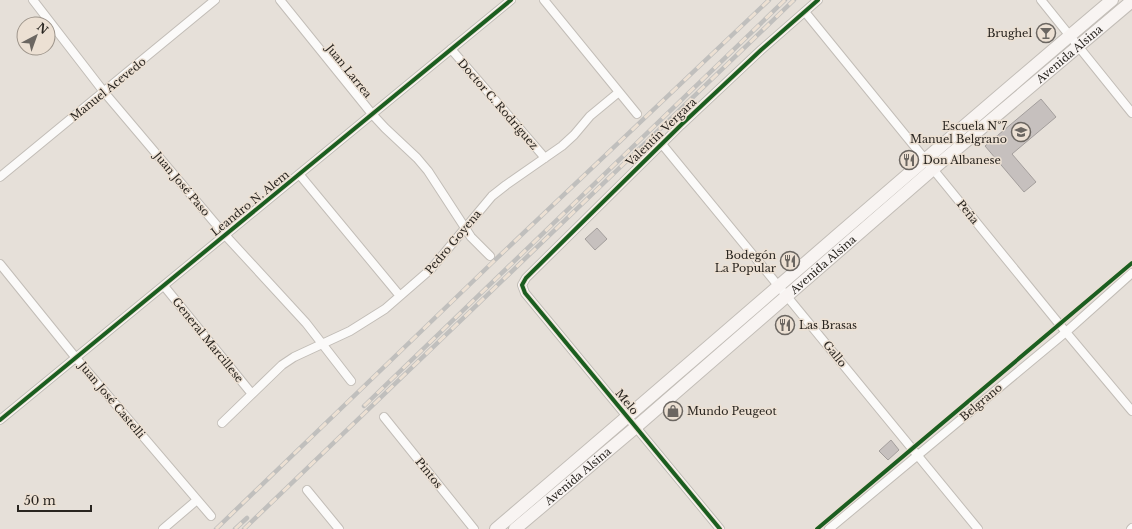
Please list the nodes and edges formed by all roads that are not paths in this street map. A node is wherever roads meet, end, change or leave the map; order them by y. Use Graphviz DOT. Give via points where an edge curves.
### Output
graph roads {
  1 [pos="33,0"];
  2 [pos="216,0"];
  3 [pos="280,0"];
  4 [pos="511,0"];
  5 [pos="544,0"];
  6 [pos="818,0"];
  7 [pos="1041,0"];
  8 [pos="1112,0"];
  9 [pos="1132,1"];
  10 [pos="805,12"];
  11 [pos="1070,35"];
  12 [pos="1078,46"];
  13 [pos="452,49"];
  14 [pos="104,92"];
  15 [pos="619,92"];
  16 [pos="1132,113"];
  17 [pos="372,114"];
  18 [pos="637,114"];
  19 [pos="662,143"];
  20 [pos="545,158"];
  21 [pos="925,158"];
  22 [pos="933,169"];
  23 [pos="299,174"];
  24 [pos="0,177"];
  25 [pos="465,228"];
  26 [pos="225,235"];
  27 [pos="490,256"];
  28 [pos="0,264"];
  29 [pos="1132,273"];
  30 [pos="522,284"];
  31 [pos="164,286"];
  32 [pos="783,291"];
  33 [pos="400,296"];
  34 [pos="1066,332"];
  35 [pos="323,344"];
  36 [pos="76,358"];
  37 [pos="351,381"];
  38 [pos="252,394"];
  39 [pos="1132,411"];
  40 [pos="384,417"];
  41 [pos="628,417"];
  42 [pos="0,420"];
  43 [pos="222,423"];
  44 [pos="636,427"];
  45 [pos="917,454"];
  46 [pos="307,490"];
  47 [pos="197,500"];
  48 [pos="211,516"];
  49 [pos="163,529"];
  50 [pos="339,529"];
  51 [pos="474,529"];
  52 [pos="496,529"];
  53 [pos="515,529"];
  54 [pos="720,529"];
  55 [pos="829,529"];
  56 [pos="978,529"];
  1 -- 14 [label="street, Juan José Paso"];
  2 -- 14 [label="street, Manuel Acevedo"];
  3 -- 17 [label="street, Juan Larrea"];
  4 -- 13 [label="street, Leandro N. Alem"];
  5 -- 15 [label="street"];
  6 -- 10 [label="street, Valentín Vergara"];
  7 -- 11 [label="street"];
  8 -- 11 [label="main road, Avenida Alsina"];
  9 -- 12 [label="main road, Avenida Alsina"];
  10 -- 19 [label="street, Valentín Vergara"];
  10 -- 21 [label="street, Peña"];
  11 -- 12 [label="street"];
  11 -- 21 [label="main road, Avenida Alsina"];
  12 -- 16 [label="street"];
  12 -- 22 [label="main road, Avenida Alsina"];
  13 -- 17 [label="street, Leandro N. Alem"];
  13 -- 20 [label="street, Doctor C. Rodríguez"];
  14 -- 24 [label="street, Manuel Acevedo"];
  14 -- 26 [label="street, Juan José Paso"];
  15 -- 18 [label="street"];
  15 -- 20 [label="street, Pedro Goyena" via="590,116 562,146"];
  17 -- 23 [label="street, Leandro N. Alem"];
  17 -- 25 [label="street, Juan Larrea" via="417,158"];
  19 -- 30 [label="street, Valentín Vergara"];
  19 -- 32 [label="street, Gallo"];
  20 -- 25 [label="street, Pedro Goyena" via="492,196"];
  21 -- 22 [label="street, Peña"];
  21 -- 32 [label="main road, Avenida Alsina"];
  22 -- 32 [label="main road, Avenida Alsina"];
  22 -- 34 [label="street, Peña"];
  23 -- 26 [label="street, Leandro N. Alem"];
  23 -- 33 [label="street"];
  25 -- 27 [label="street, Juan Larrea"];
  25 -- 33 [label="street, Pedro Goyena" via="431,269"];
  26 -- 31 [label="street, Leandro N. Alem"];
  26 -- 35 [label="street, Juan José Paso"];
  28 -- 36 [label="street, Juan José Castelli"];
  29 -- 34 [label="street, Belgrano"];
  30 -- 41 [label="street, Melo" via="525,293"];
  31 -- 36 [label="street, Leandro N. Alem"];
  31 -- 38 [label="street, General Marcillese"];
  32 -- 41 [label="main road, Avenida Alsina"];
  32 -- 44 [label="main road, Avenida Alsina" via="762,318"];
  32 -- 45 [label="street, Gallo"];
  33 -- 35 [label="street, Pedro Goyena" via="365,322"];
  34 -- 39 [label="street, Peña"];
  34 -- 45 [label="street, Belgrano"];
  35 -- 37 [label="street, Juan José Paso"];
  35 -- 38 [label="street, Pedro Goyena" via="282,365"];
  36 -- 42 [label="street, Leandro N. Alem"];
  36 -- 47 [label="street, Juan José Castelli"];
  38 -- 43 [label="street, Pedro Goyena"];
  40 -- 51 [label="street, Pintos"];
  41 -- 44 [label="street, Melo"];
  41 -- 52 [label="main road, Avenida Alsina"];
  44 -- 53 [label="main road, Avenida Alsina"];
  44 -- 54 [label="street, Melo"];
  45 -- 55 [label="street, Belgrano"];
  45 -- 56 [label="street, Gallo"];
  46 -- 50 [label="street"];
  47 -- 48 [label="street, Juan José Castelli"];
  47 -- 49 [label="street"];
}
